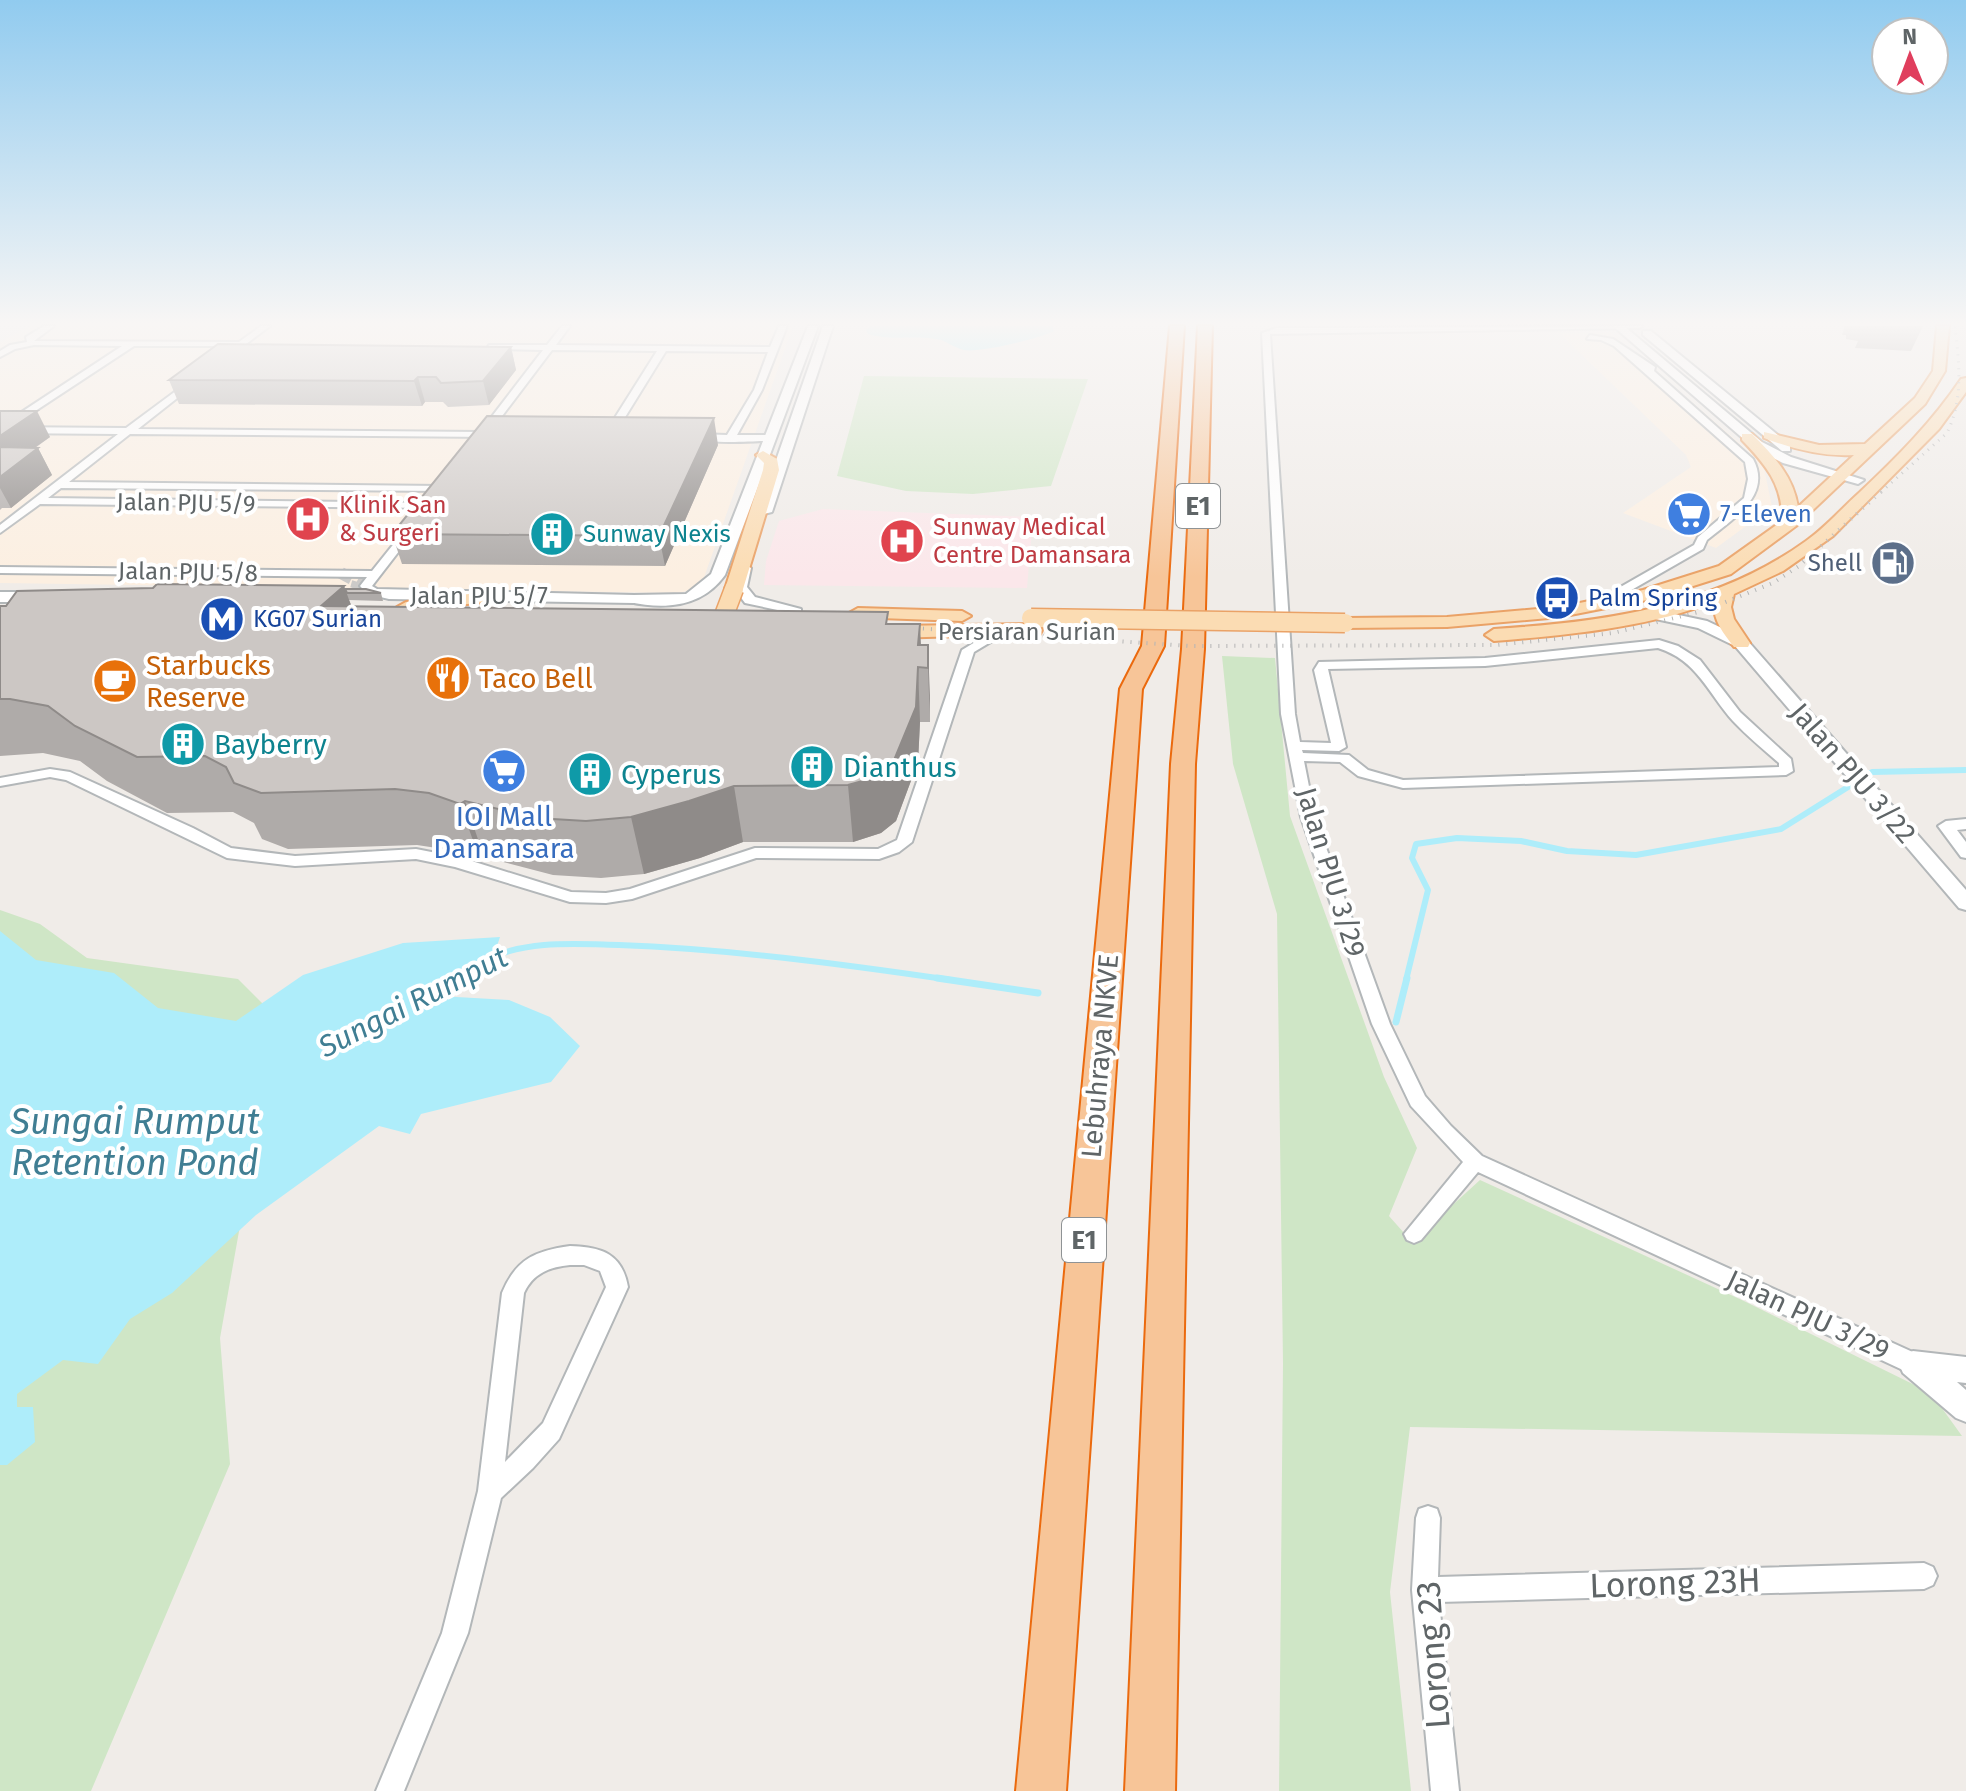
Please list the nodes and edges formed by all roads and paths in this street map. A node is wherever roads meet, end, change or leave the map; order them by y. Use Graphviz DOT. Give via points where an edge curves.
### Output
graph roads {
  1 [pos="31,410"];
  2 [pos="157,410"];
  3 [pos="502,410"];
  4 [pos="625,410"];
  5 [pos="746,410"];
  6 [pos="780,410"];
  7 [pos="800,410"];
  8 [pos="1171,410"];
  9 [pos="1202,410"];
  10 [pos="1270,410"];
  11 [pos="1692,410"];
  12 [pos="1715,410"];
  13 [pos="1738,410"];
  14 [pos="1911,410"];
  15 [pos="1944,410"];
  16 [pos="736,427"];
  17 [pos="0,430"];
  18 [pos="130,431"];
  19 [pos="771,434"];
  20 [pos="498,435"];
  21 [pos="1769,435"];
  22 [pos="595,436"];
  23 [pos="608,436"];
  24 [pos="622,436"];
  25 [pos="691,437"];
  26 [pos="1747,437"];
  27 [pos="730,438"];
  28 [pos="479,440"];
  29 [pos="1920,440"];
  30 [pos="1870,448"];
  31 [pos="767,462"];
  32 [pos="1853,475"];
  33 [pos="59,485"];
  34 [pos="96,486"];
  35 [pos="394,488"];
  36 [pos="38,501"];
  37 [pos="77,502"];
  38 [pos="376,505"];
  39 [pos="430,506"];
  40 [pos="421,517"];
  41 [pos="1790,523"];
  42 [pos="413,528"];
  43 [pos="0,530"];
  44 [pos="0,570"];
  45 [pos="376,574"];
  46 [pos="712,584"];
  47 [pos="740,587"];
  48 [pos="1726,592"];
  49 [pos="492,596"];
  50 [pos="0,597"];
  51 [pos="358,597"];
  52 [pos="634,599"];
  53 [pos="62,601"];
  54 [pos="0,604"];
  55 [pos="1599,604"];
  56 [pos="406,607"];
  57 [pos="1659,611"];
  58 [pos="804,612"];
  59 [pos="844,613"];
  60 [pos="1028,627"];
  61 [pos="1344,630"];
  62 [pos="866,632"];
  63 [pos="696,633"];
  64 [pos="990,637"];
  65 [pos="1741,643"];
  66 [pos="881,645"];
  67 [pos="1296,752"];
  68 [pos="0,782"];
  69 [pos="1966,824"];
  70 [pos="1966,853"];
  71 [pos="1966,903"];
  72 [pos="1475,1162"];
  73 [pos="1414,1234"];
  74 [pos="1913,1364"];
  75 [pos="1966,1370"];
  76 [pos="1966,1389"];
  77 [pos="1966,1408"];
  78 [pos="490,1491"];
  79 [pos="1428,1518"];
  80 [pos="1924,1576"];
  81 [pos="1425,1590"];
  82 [pos="390,1791"];
  83 [pos="1041,1791"];
  84 [pos="1150,1791"];
  85 [pos="1445,1791"];
  1 -- 17 [label="street"];
  2 -- 18 [label="street"];
  3 -- 28 [label="street"];
  4 -- 23 [label="street"];
  5 -- 16 [label="street"];
  6 -- 19 [label="street"];
  7 -- 47 [label="street"];
  8 -- 83 [label="highway, Lebuhraya NKVE / E1" via="1153,646 1131,689"];
  9 -- 84 [label="highway, E1" via="1182,795"];
  10 -- 67 [label="street, Jalan PJU 3/29" via="1288,714"];
  11 -- 55 [label="street" via="1749,461 1749,499 1699,547"];
  12 -- 26 [label="street"];
  13 -- 21 [label="street"];
  14 -- 30 [label="main road, Persiaran Surian"];
  15 -- 29 [label="main road, Persiaran Surian"];
  16 -- 19 [label="street"];
  16 -- 27 [label="street"];
  17 -- 18 [label="street"];
  18 -- 28 [label="street"];
  18 -- 33 [label="street"];
  19 -- 27 [label="street"];
  19 -- 31 [label="street"];
  20 -- 28 [label="street"];
  21 -- 30 [label="main road" via="1828,452"];
  21 -- 32 [label="street" via="1802,456"];
  22 -- 23 [label="street"];
  23 -- 24 [label="street"];
  25 -- 27 [label="street"];
  26 -- 32 [label="street" via="1787,460"];
  26 -- 41 [label="main road" via="1783,479 1791,499"];
  29 -- 32 [label="main road" via="1899,445"];
  29 -- 48 [label="main road, Persiaran Surian" via="1812,545"];
  30 -- 32 [label="main road, Persiaran Surian"];
  31 -- 46 [label="street"];
  31 -- 63 [label="main road, bridge" via="745,556 713,645 735,639"];
  32 -- 41 [label="main road, Persiaran Surian"];
  32 -- 57 [label="main road" via="1770,555"];
  33 -- 34 [label="street, Jalan PJU 5/9"];
  33 -- 36 [label="street"];
  34 -- 35 [label="street, Jalan PJU 5/9"];
  34 -- 37 [label="street" via="69,498"];
  35 -- 38 [label="street" via="402,493 400,498"];
  35 -- 39 [label="street, Jalan PJU 5/9" via="445,484"];
  36 -- 37 [label="street, Jalan PJU 5/9"];
  36 -- 43 [label="street"];
  37 -- 38 [label="street, Jalan PJU 5/9"];
  38 -- 39 [label="street, Jalan PJU 5/9"];
  39 -- 40 [label="street"];
  41 -- 55 [label="main road, Persiaran Surian" via="1725,570"];
  42 -- 45 [label="street, Jalan PJU 5/7"];
  44 -- 45 [label="street, Jalan PJU 5/8"];
  45 -- 49 [label="street, Jalan PJU 5/7" via="366,586 389,595"];
  46 -- 47 [label="street" via="724,594"];
  46 -- 52 [label="street" via="692,599"];
  47 -- 58 [label="street" via="750,600"];
  48 -- 57 [label="main road, Persiaran Surian"];
  48 -- 65 [label="main road" via="1722,617"];
  49 -- 52 [label="street, Jalan PJU 5/7"];
  49 -- 56 [label="main road"];
  50 -- 53 [label="main road"];
  51 -- 56 [label="main road"];
  53 -- 54 [label="main road"];
  55 -- 61 [label="main road, Persiaran Surian" via="1512,618"];
  56 -- 58 [label="main road"];
  57 -- 61 [label="main road, Persiaran Surian" via="1533,633 1456,637"];
  57 -- 65 [label="street"];
  59 -- 60 [label="main road, Persiaran Surian"];
  60 -- 61 [label="main road, Persiaran Surian"];
  60 -- 62 [label="main road, Persiaran Surian"];
  60 -- 64 [label="main road"];
  64 -- 66 [label="main road"];
  64 -- 68 [label="street" via="968,650 904,842 894,849 879,854 746,854 619,896 570,897 416,854 295,861 227,853 70,776 50,773"];
  65 -- 71 [label="street, Jalan PJU 3/22"];
  67 -- 67 [label="street" via="1339,747 1320,670 1324,665 1485,662 1659,644 1696,660 1737,717 1786,762 1786,771 1403,784 1363,773 1344,758"];
  67 -- 72 [label="street, Jalan PJU 3/29" via="1308,817 1381,1024 1418,1101"];
  69 -- 70 [label="street" via="1946,826"];
  72 -- 73 [label="street"];
  72 -- 74 [label="street, Jalan PJU 3/29"];
  74 -- 75 [label="street"];
  74 -- 76 [label="street, Jalan PJU 3/29"];
  74 -- 77 [label="street"];
  78 -- 78 [label="street" via="551,1431 617,1287 612,1265 590,1256 547,1259 516,1283"];
  78 -- 82 [label="street" via="455,1633"];
  79 -- 81 [label="street, Lorong 23"];
  80 -- 81 [label="street, Lorong 23H"];
  81 -- 85 [label="street, Lorong 23"];
}
